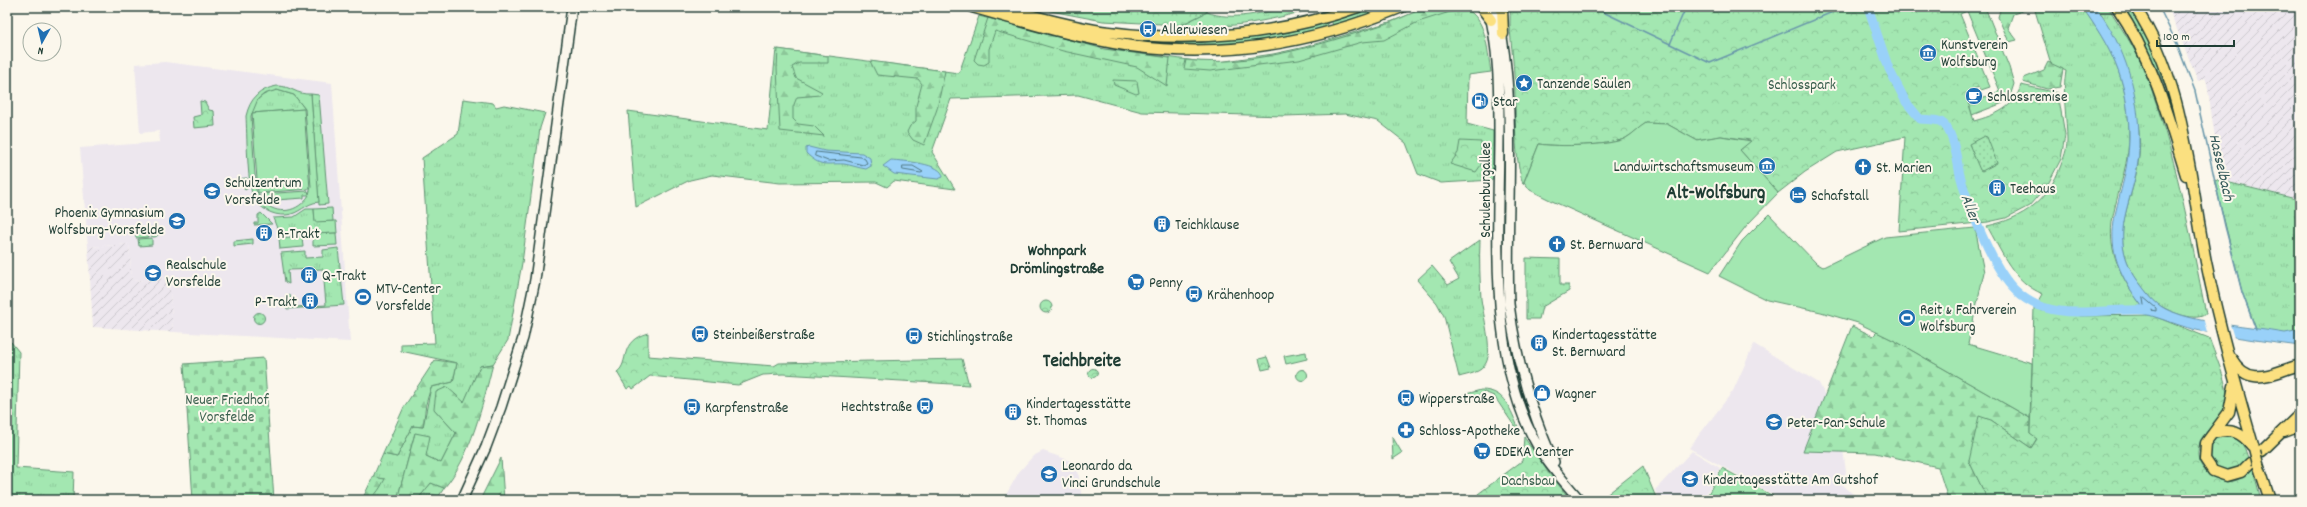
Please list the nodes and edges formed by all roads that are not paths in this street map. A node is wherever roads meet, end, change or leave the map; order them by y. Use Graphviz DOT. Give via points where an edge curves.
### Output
graph roads {
  1 [pos="572,7"];
  2 [pos="972,7"];
  3 [pos="997,7"];
  4 [pos="1358,7"];
  5 [pos="1402,7"];
  6 [pos="1480,7"];
  7 [pos="1488,7"];
  8 [pos="1496,7"];
  9 [pos="1502,7"];
  10 [pos="2117,7"];
  11 [pos="2135,7"];
  12 [pos="1491,20"];
  13 [pos="1503,34"];
  14 [pos="2173,114"];
  15 [pos="2227,350"];
  16 [pos="2300,365"];
  17 [pos="1516,372"];
  18 [pos="2234,378"];
  19 [pos="2300,414"];
  20 [pos="2300,426"];
  21 [pos="2214,433"];
  22 [pos="2276,438"];
  23 [pos="2259,451"];
  24 [pos="2254,463"];
  25 [pos="462,500"];
  26 [pos="1580,500"];
  27 [pos="2270,500"];
  1 -- 25 [label="street" via="535,280 523,338 489,440"];
  2 -- 5 [label="main road" via="1106,42 1181,50 1239,49 1303,39"];
  3 -- 4 [label="main road" via="1107,32 1182,37 1238,34 1278,28"];
  6 -- 12 [label="main road"];
  7 -- 12 [label="street, Schulenburgallee"];
  8 -- 13 [label="street, Schulenburgallee"];
  9 -- 13 [label="main road"];
  10 -- 14 [label="main road" via="2142,50"];
  11 -- 14 [label="main road" via="2161,57"];
  12 -- 17 [label="street, Schulenburgallee" via="1500,104 1500,306"];
  13 -- 17 [label="street, Schulenburgallee" via="1509,108 1509,304"];
  14 -- 15 [label="main road"];
  15 -- 16 [label="main road" via="2236,367 2252,376 2265,376"];
  15 -- 18 [label="main road"];
  17 -- 26 [label="street, Schulenburgallee" via="1561,478"];
  18 -- 21 [label="main road" via="2234,392 2229,412"];
  18 -- 23 [label="main road"];
  19 -- 22 [label="main road"];
  20 -- 22 [label="main road"];
  21 -- 23 [label="main road" via="2228,430 2239,433"];
  21 -- 24 [label="main road" via="2206,443 2204,454 2212,471 2222,476 2232,476"];
  22 -- 23 [label="main road"];
  23 -- 24 [label="main road, bridge"];
  24 -- 27 [label="main road"];
}
